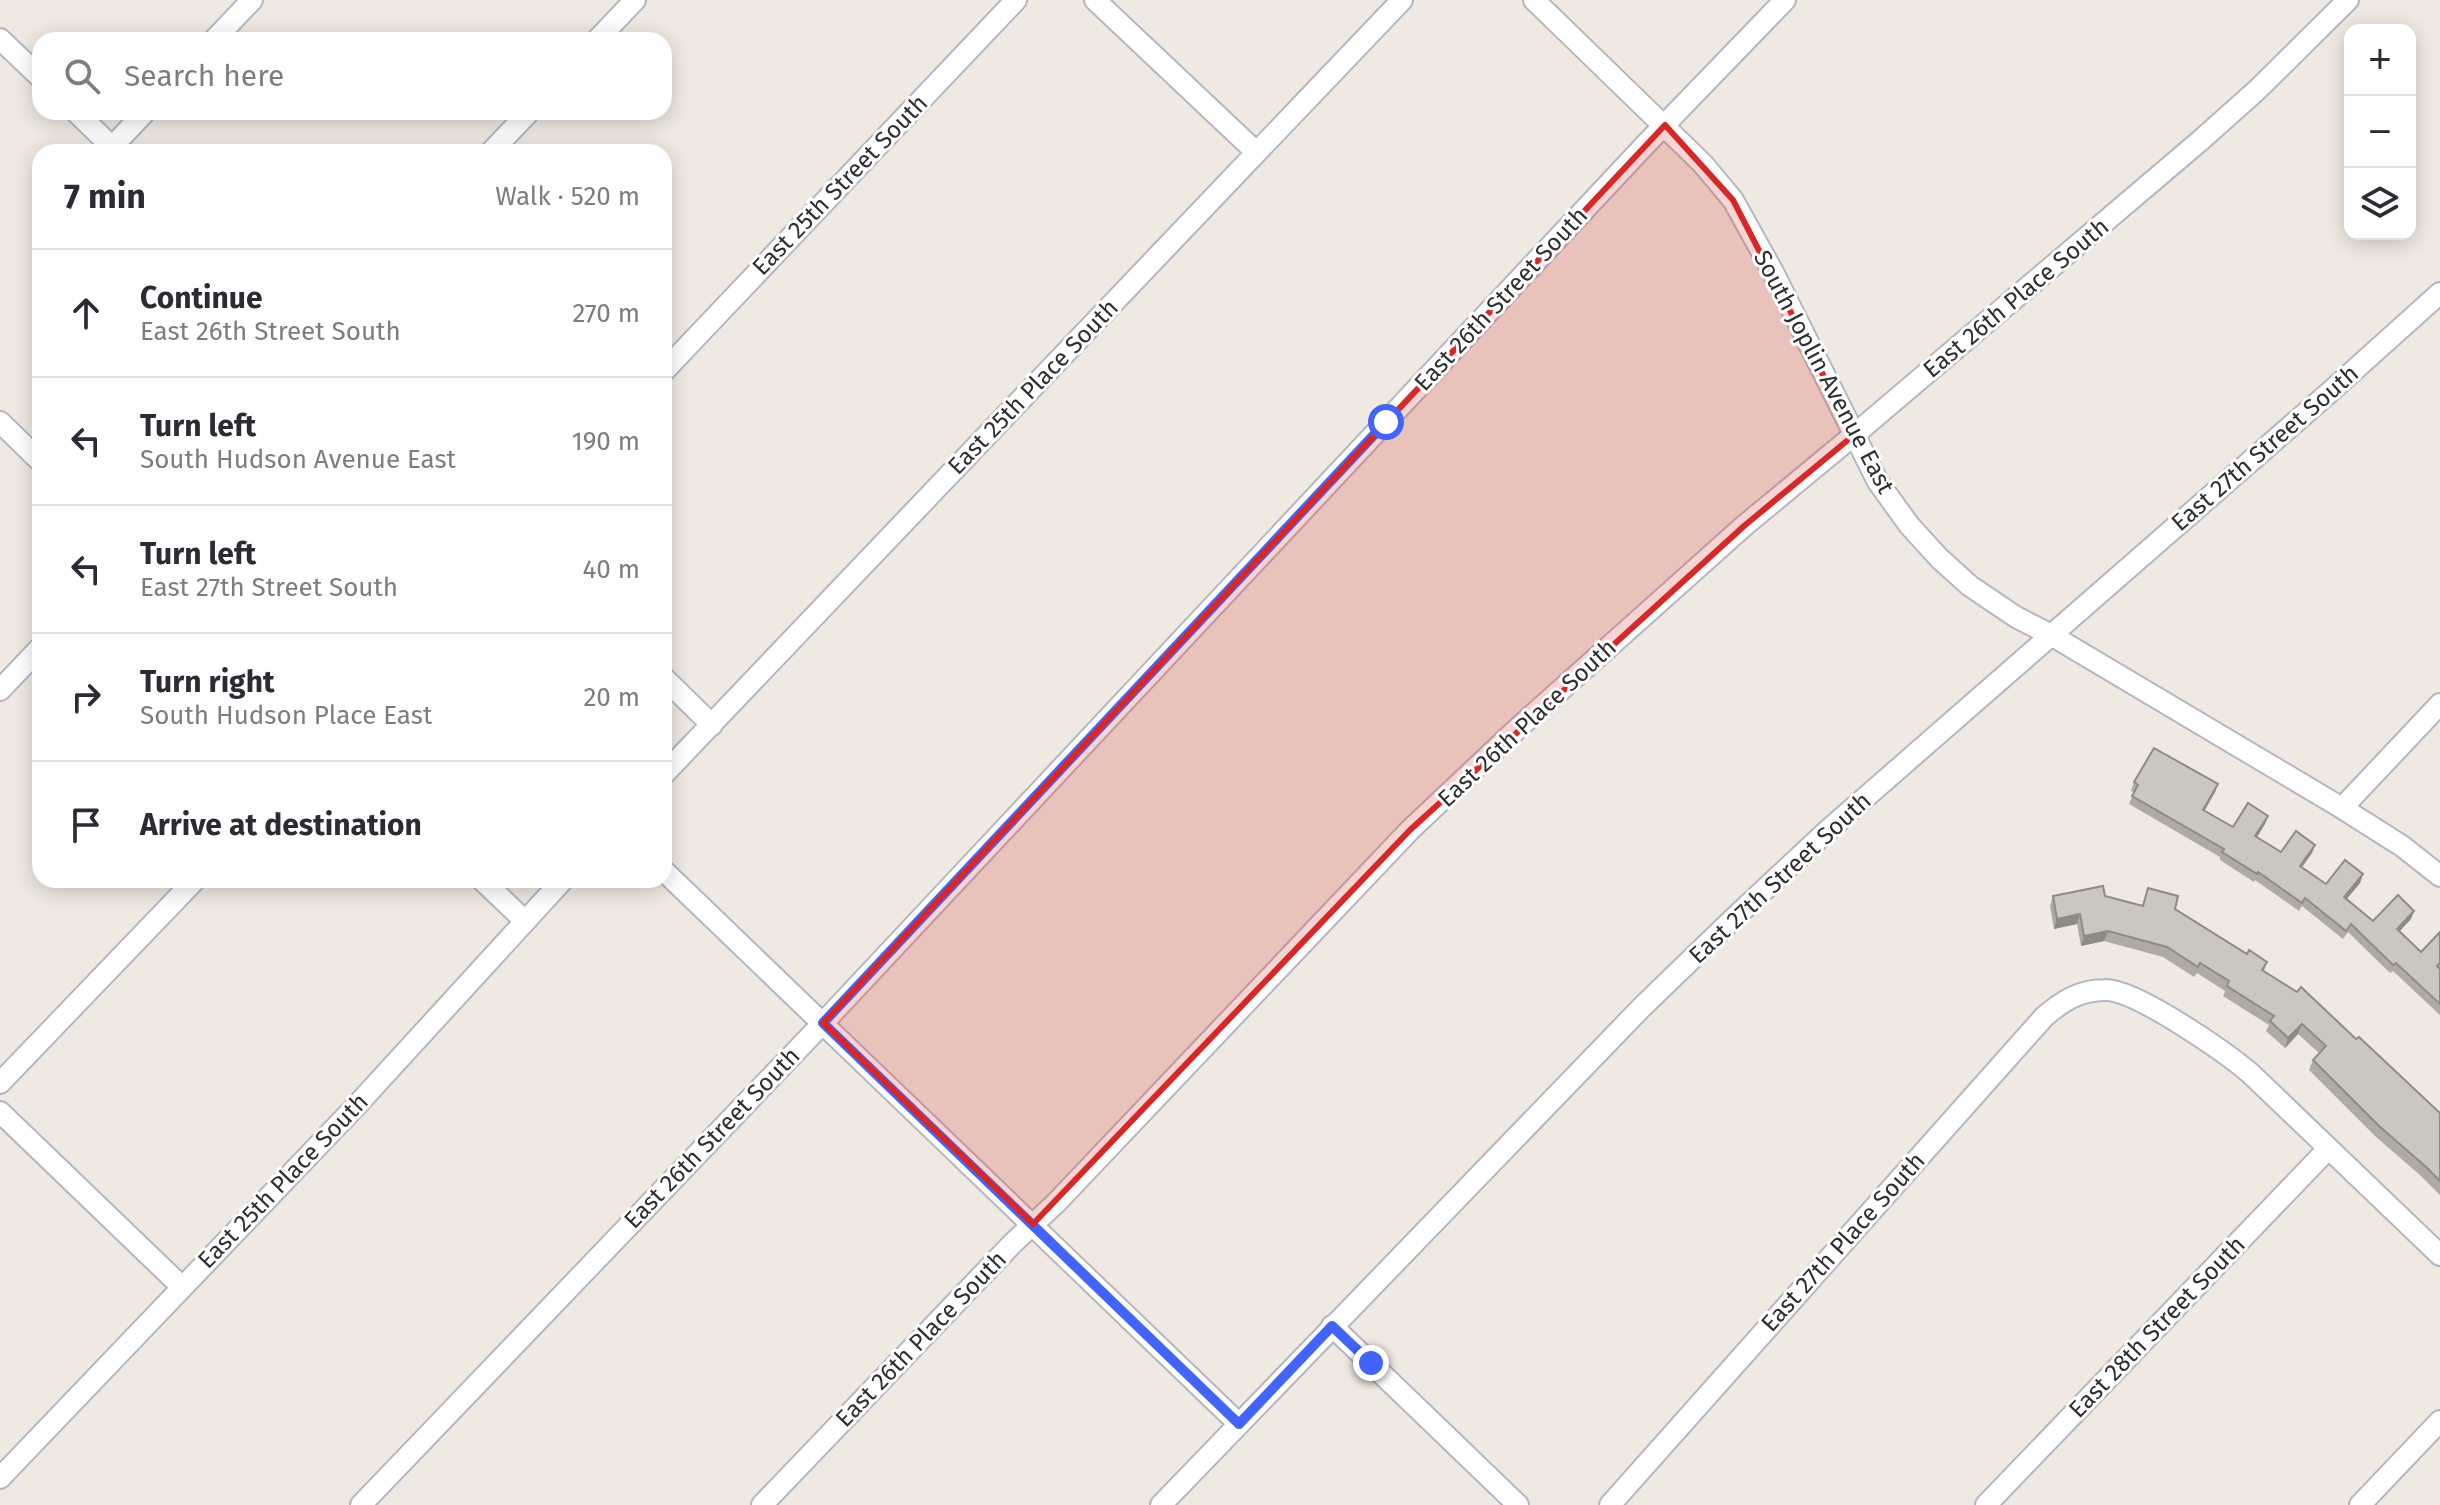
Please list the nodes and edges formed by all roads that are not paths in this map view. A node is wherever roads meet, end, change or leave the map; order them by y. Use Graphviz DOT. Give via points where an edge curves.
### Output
graph roads {
  1 [pos="252,0"];
  2 [pos="635,0"];
  3 [pos="1016,0"];
  4 [pos="1095,0"];
  5 [pos="1402,0"];
  6 [pos="1534,0"];
  7 [pos="1785,0"];
  8 [pos="2348,0"];
  9 [pos="222,32"];
  10 [pos="605,32"];
  11 [pos="0,39"];
  12 [pos="32,69"];
  13 [pos="84,120"];
  14 [pos="139,120"];
  15 [pos="521,120"];
  16 [pos="1665,125"];
  17 [pos="109,144"];
  18 [pos="120,144"];
  19 [pos="499,144"];
  20 [pos="1256,152"];
  21 [pos="2440,293"];
  22 [pos="672,363"];
  23 [pos="0,422"];
  24 [pos="1854,435"];
  25 [pos="32,453"];
  26 [pos="2051,635"];
  27 [pos="32,656"];
  28 [pos="672,686"];
  29 [pos="0,690"];
  30 [pos="2440,704"];
  31 [pos="712,725"];
  32 [pos="672,766"];
  33 [pos="2342,808"];
  34 [pos="2440,876"];
  35 [pos="672,879"];
  36 [pos="187,888"];
  37 [pos="490,888"];
  38 [pos="555,888"];
  39 [pos="524,920"];
  40 [pos="823,1023"];
  41 [pos="0,1083"];
  42 [pos="0,1112"];
  43 [pos="2328,1149"];
  44 [pos="1033,1224"];
  45 [pos="2440,1255"];
  46 [pos="182,1287"];
  47 [pos="1332,1326"];
  48 [pos="2440,1421"];
  49 [pos="1239,1424"];
  50 [pos="0,1478"];
  51 [pos="361,1505"];
  52 [pos="762,1505"];
  53 [pos="1161,1505"];
  54 [pos="1518,1505"];
  55 [pos="1610,1505"];
  56 [pos="1986,1505"];
  57 [pos="2360,1505"];
  1 -- 9 [label="street"];
  2 -- 10 [label="street"];
  3 -- 22 [label="street, East 25th Street South"];
  4 -- 20 [label="street"];
  5 -- 20 [label="street, East 25th Place South"];
  6 -- 16 [label="street, South Joplin Avenue East"];
  7 -- 16 [label="street, East 26th Street South"];
  8 -- 24 [label="street, East 26th Place South" via="2201,140"];
  11 -- 12 [label="street"];
  13 -- 17 [label="street"];
  14 -- 18 [label="street"];
  15 -- 19 [label="street"];
  16 -- 24 [label="street, South Joplin Avenue East" via="1733,200"];
  16 -- 40 [label="street, East 26th Street South"];
  20 -- 31 [label="street, East 25th Place South"];
  21 -- 26 [label="street, East 27th Street South"];
  23 -- 25 [label="street"];
  24 -- 26 [label="street, South Joplin Avenue East" via="1878,482 1939,558 1970,586"];
  24 -- 44 [label="street, East 26th Place South" via="1744,526 1410,830"];
  26 -- 33 [label="street, South Joplin Avenue East"];
  26 -- 47 [label="street, East 27th Street South" via="1731,921"];
  27 -- 29 [label="street"];
  28 -- 31 [label="street"];
  30 -- 33 [label="street"];
  31 -- 32 [label="street, East 25th Place South"];
  33 -- 34 [label="street, South Joplin Avenue East"];
  35 -- 40 [label="street"];
  36 -- 41 [label="street"];
  37 -- 39 [label="street"];
  38 -- 39 [label="street, East 25th Place South"];
  39 -- 46 [label="street, East 25th Place South"];
  40 -- 44 [label="street"];
  40 -- 51 [label="street, East 26th Street South"];
  42 -- 46 [label="street"];
  43 -- 45 [label="street"];
  43 -- 55 [label="street, East 27th Place South" via="2250,1073 2205,1039 2127,995 2108,989 2072,996 2044,1017"];
  43 -- 56 [label="street, East 28th Street South"];
  44 -- 49 [label="street"];
  44 -- 52 [label="street, East 26th Place South"];
  46 -- 50 [label="street, East 25th Place South"];
  47 -- 49 [label="street, East 27th Street South"];
  47 -- 54 [label="street"];
  48 -- 57 [label="street"];
  49 -- 53 [label="street, East 27th Street South"];
}
